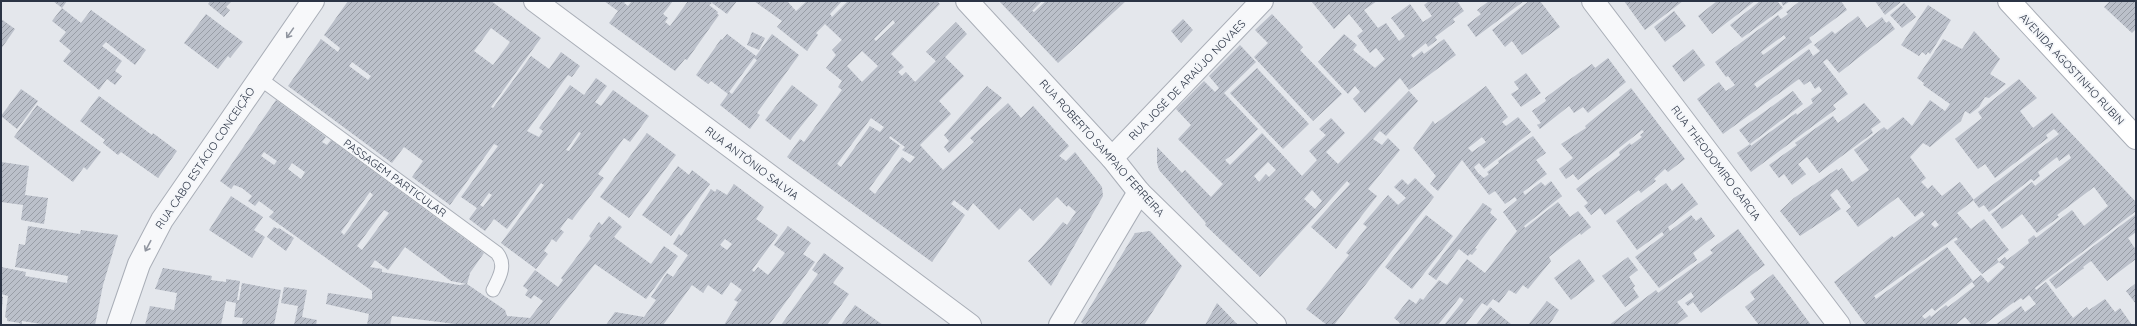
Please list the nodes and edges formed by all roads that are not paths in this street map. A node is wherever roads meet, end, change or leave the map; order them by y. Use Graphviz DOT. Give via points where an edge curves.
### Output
graph roads {
  1 [pos="313,1"];
  2 [pos="535,1"];
  3 [pos="967,1"];
  4 [pos="1262,1"];
  5 [pos="1593,1"];
  6 [pos="2009,1"];
  7 [pos="259,78"];
  8 [pos="2136,138"];
  9 [pos="1112,158"];
  10 [pos="1139,192"];
  11 [pos="493,290"];
  12 [pos="118,325"];
  13 [pos="970,325"];
  14 [pos="1060,325"];
  15 [pos="1275,325"];
  16 [pos="1839,325"];
  1 -- 7 [label="street, RUA CABO ESTÁCIO CONCEIÇÃO, one-way"];
  2 -- 13 [label="street, RUA ANTÔNIO SALVIA"];
  3 -- 9 [label="street, RUA ROBERTO SAMPAIO FERREIRA"];
  4 -- 9 [label="street, RUA JOSÉ DE ARAÚJO NOVAES"];
  5 -- 16 [label="street, RUA THEODOMIRO GARCIA"];
  6 -- 8 [label="main road, AVENIDA AGOSTINHO RUBIN"];
  7 -- 11 [label="lane, PASSAGEM PARTICULAR" via="497,253 502,259 503,266"];
  7 -- 12 [label="street, RUA CABO ESTÁCIO CONCEIÇÃO, one-way" via="162,220 139,264"];
  9 -- 10 [label="street, RUA ROBERTO SAMPAIO FERREIRA"];
  10 -- 14 [label="street"];
  10 -- 15 [label="street, RUA ROBERTO SAMPAIO FERREIRA"];
}
